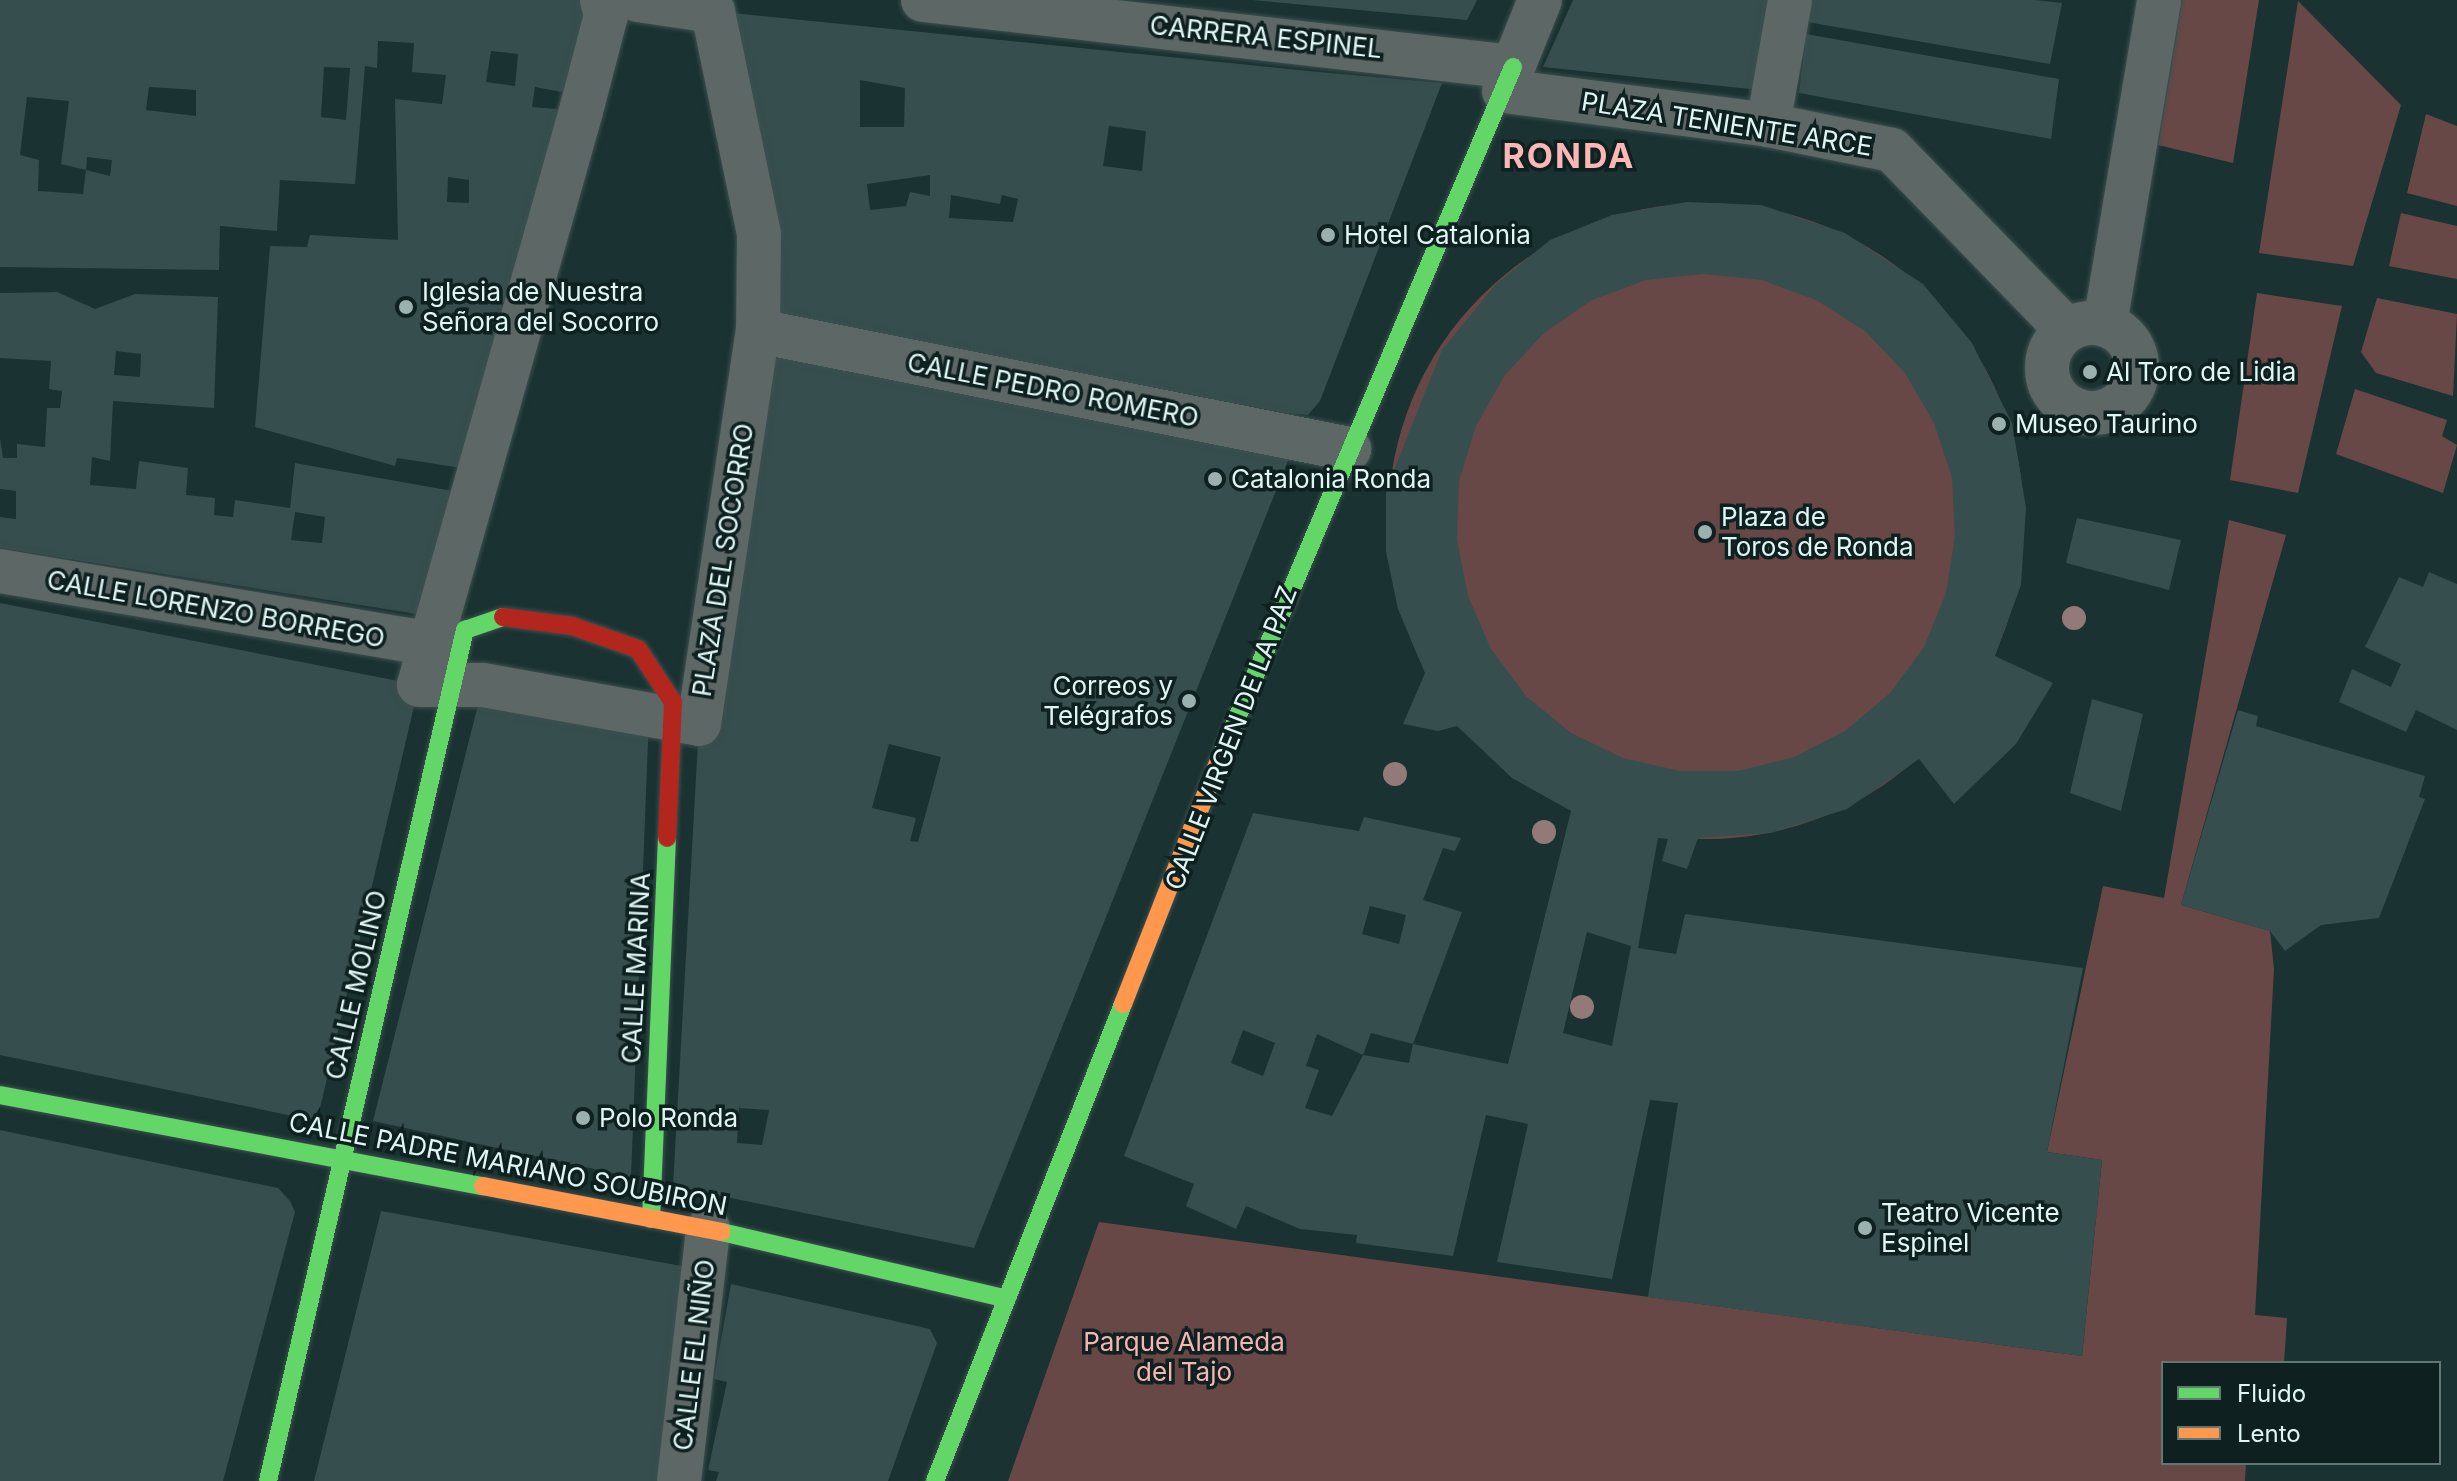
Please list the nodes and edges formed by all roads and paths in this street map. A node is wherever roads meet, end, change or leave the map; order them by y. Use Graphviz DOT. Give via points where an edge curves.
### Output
graph roads {
  1 [pos="602,0"];
  2 [pos="923,0"];
  3 [pos="1540,0"];
  4 [pos="1790,0"];
  5 [pos="2159,0"];
  6 [pos="648,1"];
  7 [pos="1508,79"];
  8 [pos="1768,125"];
  9 [pos="758,331"];
  10 [pos="1349,449"];
  11 [pos="0,571"];
  12 [pos="432,644"];
  13 [pos="452,689"];
  14 [pos="673,720"];
  15 [pos="0,1095"];
  16 [pos="342,1157"];
  17 [pos="651,1219"];
  18 [pos="708,1229"];
  19 [pos="1004,1298"];
  20 [pos="268,1481"];
  21 [pos="679,1481"];
  22 [pos="935,1481"];
  1 -- 12 [label="street, PLAZA DEL SOCORRO" via="606,15 581,111 503,366"];
  2 -- 7 [label="street, CARRERA ESPINEL"];
  3 -- 7 [label="street, CALLE VIRGEN DE LA PAZ"];
  4 -- 8 [label="street"];
  5 -- 8 [label="street, PLAZA TENIENTE ARCE" via="2086,327 1892,150"];
  6 -- 9 [label="street, PLAZA DEL SOCORRO" via="713,11 759,234"];
  7 -- 8 [label="street, PLAZA TENIENTE ARCE"];
  7 -- 10 [label="street, CALLE VIRGEN DE LA PAZ"];
  9 -- 10 [label="street, CALLE PEDRO ROMERO"];
  9 -- 14 [label="street, PLAZA DEL SOCORRO" via="699,724"];
  10 -- 19 [label="street, CALLE VIRGEN DE LA PAZ"];
  11 -- 12 [label="street, CALLE LORENZO BORREGO"];
  12 -- 13 [label="street, PLAZA DEL SOCORRO" via="419,685"];
  13 -- 14 [label="street, PLAZA DEL SOCORRO" via="483,685"];
  13 -- 14 [label="street, CALLE MOLINO" via="465,630 492,616 572,626 638,649 668,689"];
  13 -- 16 [label="street, CALLE MOLINO"];
  14 -- 17 [label="street, CALLE MARINA"];
  15 -- 16 [label="street, CALLE PADRE MARIANO SOUBIRON"];
  16 -- 17 [label="street, CALLE PADRE MARIANO SOUBIRON"];
  16 -- 20 [label="street, CALLE MOLINO"];
  17 -- 18 [label="street, CALLE PADRE MARIANO SOUBIRON"];
  18 -- 19 [label="street, CALLE PADRE MARIANO SOUBIRON"];
  18 -- 21 [label="street, CALLE EL NIÑO"];
  19 -- 22 [label="street, CALLE VIRGEN DE LA PAZ"];
}
